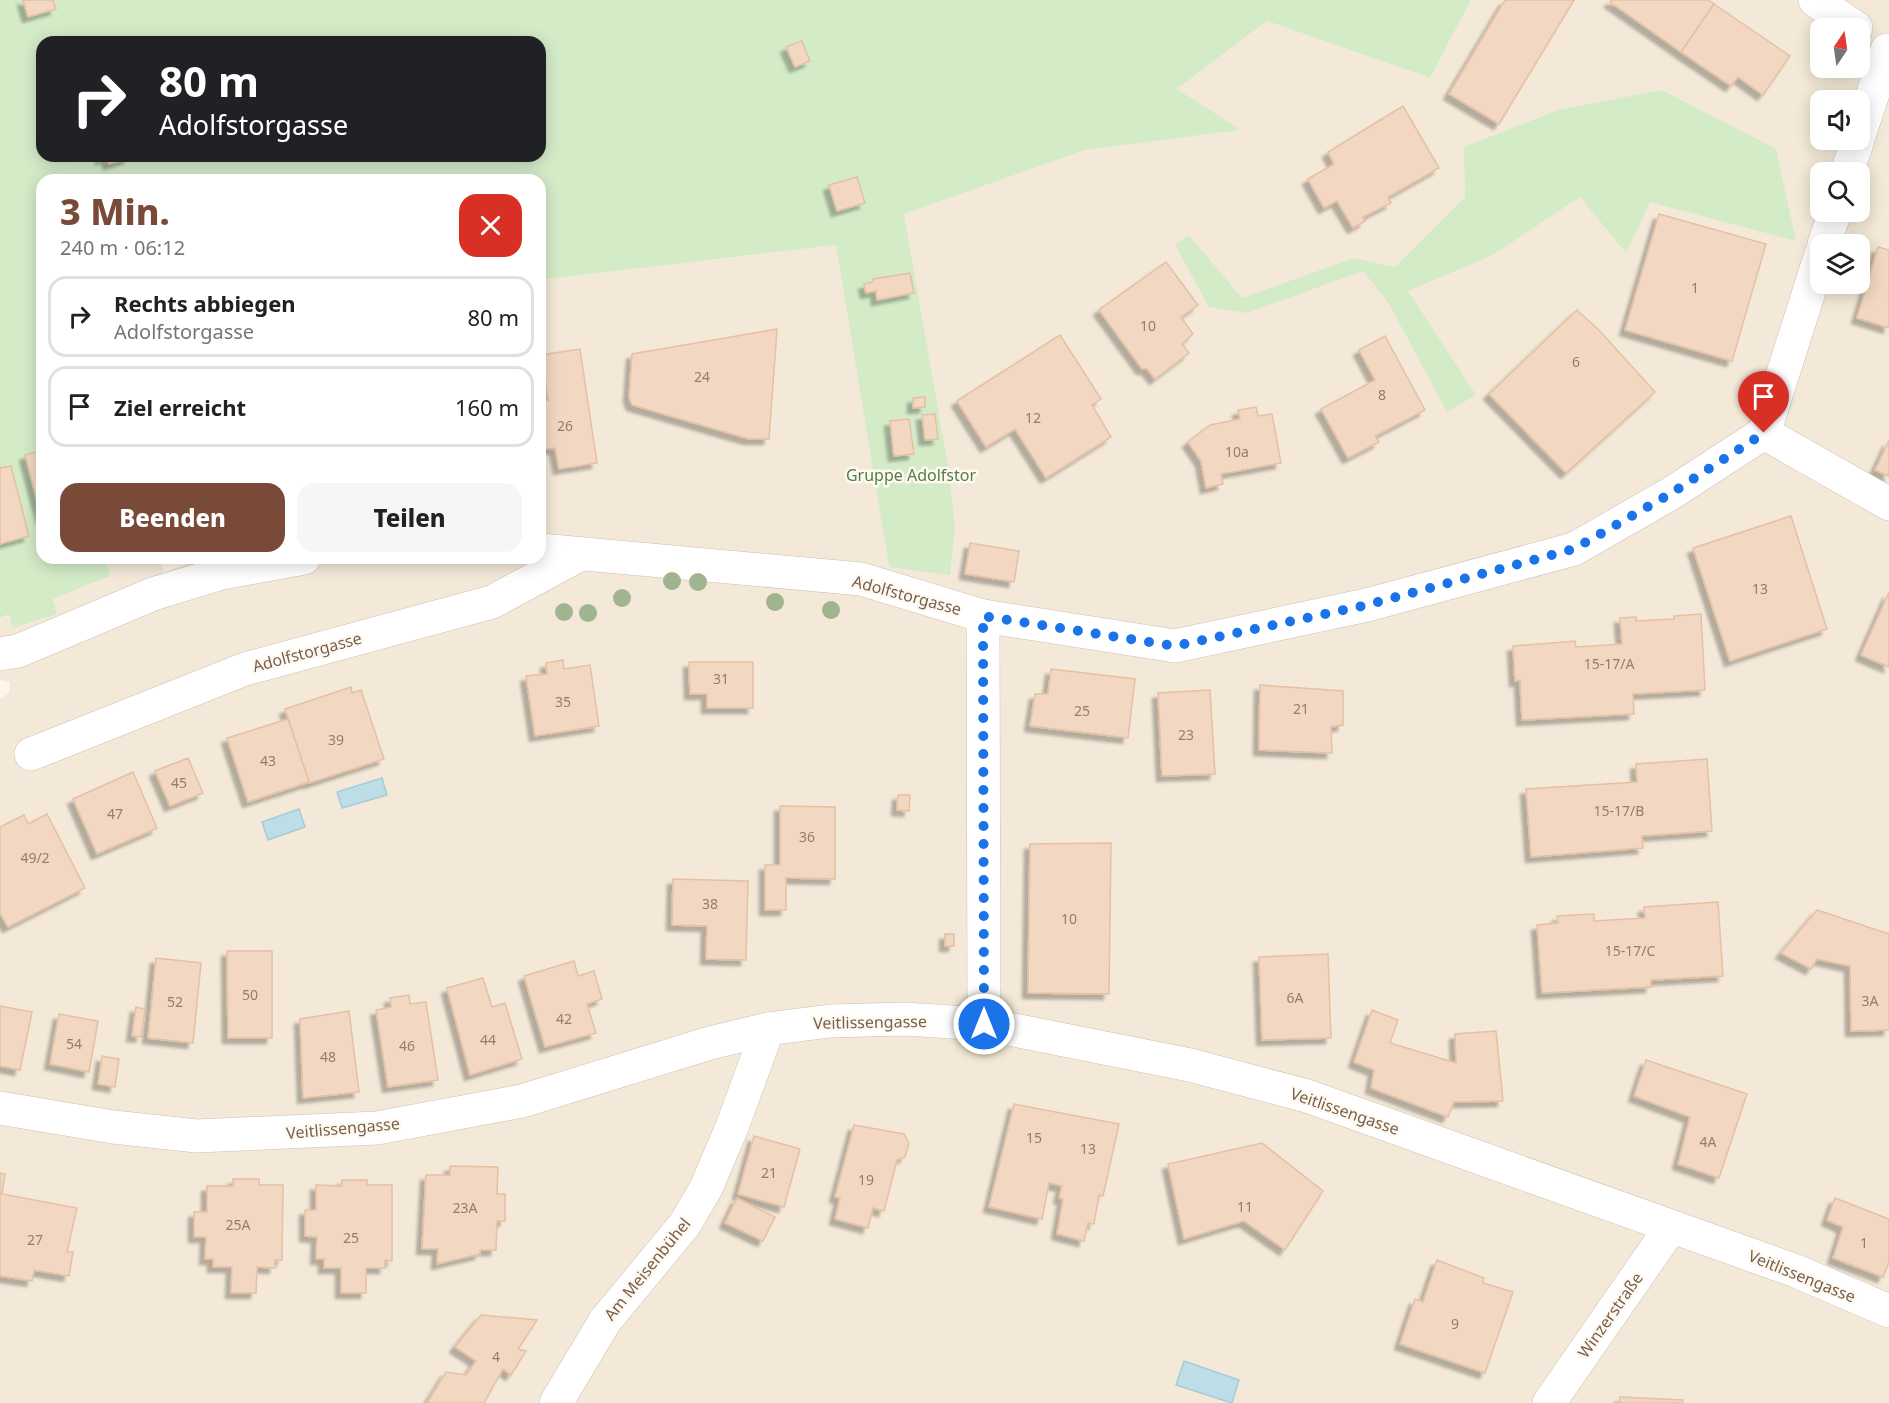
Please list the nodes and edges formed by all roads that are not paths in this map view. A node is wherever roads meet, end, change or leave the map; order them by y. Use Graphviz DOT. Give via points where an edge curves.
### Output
graph roads {
  1 [pos="1815,0"];
  2 [pos="1841,18"];
  3 [pos="1870,38"];
  4 [pos="1888,51"];
  5 [pos="1870,104"];
  6 [pos="1810,289"];
  7 [pos="1764,433"];
  8 [pos="1889,504"];
  9 [pos="546,551"];
  10 [pos="581,554"];
  11 [pos="271,564"];
  12 [pos="983,616"];
  13 [pos="0,654"];
  14 [pos="32,754"];
  15 [pos="984,1024"];
  16 [pos="768,1029"];
  17 [pos="0,1108"];
  18 [pos="1671,1227"];
  19 [pos="1889,1311"];
  20 [pos="556,1403"];
  21 [pos="1549,1403"];
  1 -- 2 [label="street"];
  3 -- 4 [label="street"];
  4 -- 5 [label="street"];
  6 -- 7 [label="street"];
  7 -- 8 [label="street"];
  7 -- 12 [label="street, Adolfstorgasse" via="1670,494 1574,549 1367,605 1175,646"];
  9 -- 10 [label="street, Adolfstorgasse"];
  10 -- 12 [label="street, Adolfstorgasse" via="861,579"];
  10 -- 14 [label="street, Adolfstorgasse" via="492,602 245,669"];
  11 -- 13 [label="street" via="222,573 153,594 18,651"];
  12 -- 15 [label="street"];
  15 -- 16 [label="street, Veitlissengasse" via="872,1020"];
  15 -- 18 [label="street, Veitlissengasse" via="1190,1065 1307,1096"];
  16 -- 17 [label="street, Veitlissengasse" via="522,1101 376,1128 197,1136"];
  16 -- 20 [label="street, Am Meisenbühel" via="706,1188 665,1251 605,1321"];
  18 -- 19 [label="street, Veitlissengasse" via="1796,1271"];
  18 -- 21 [label="street, Winzerstraße"];
}
